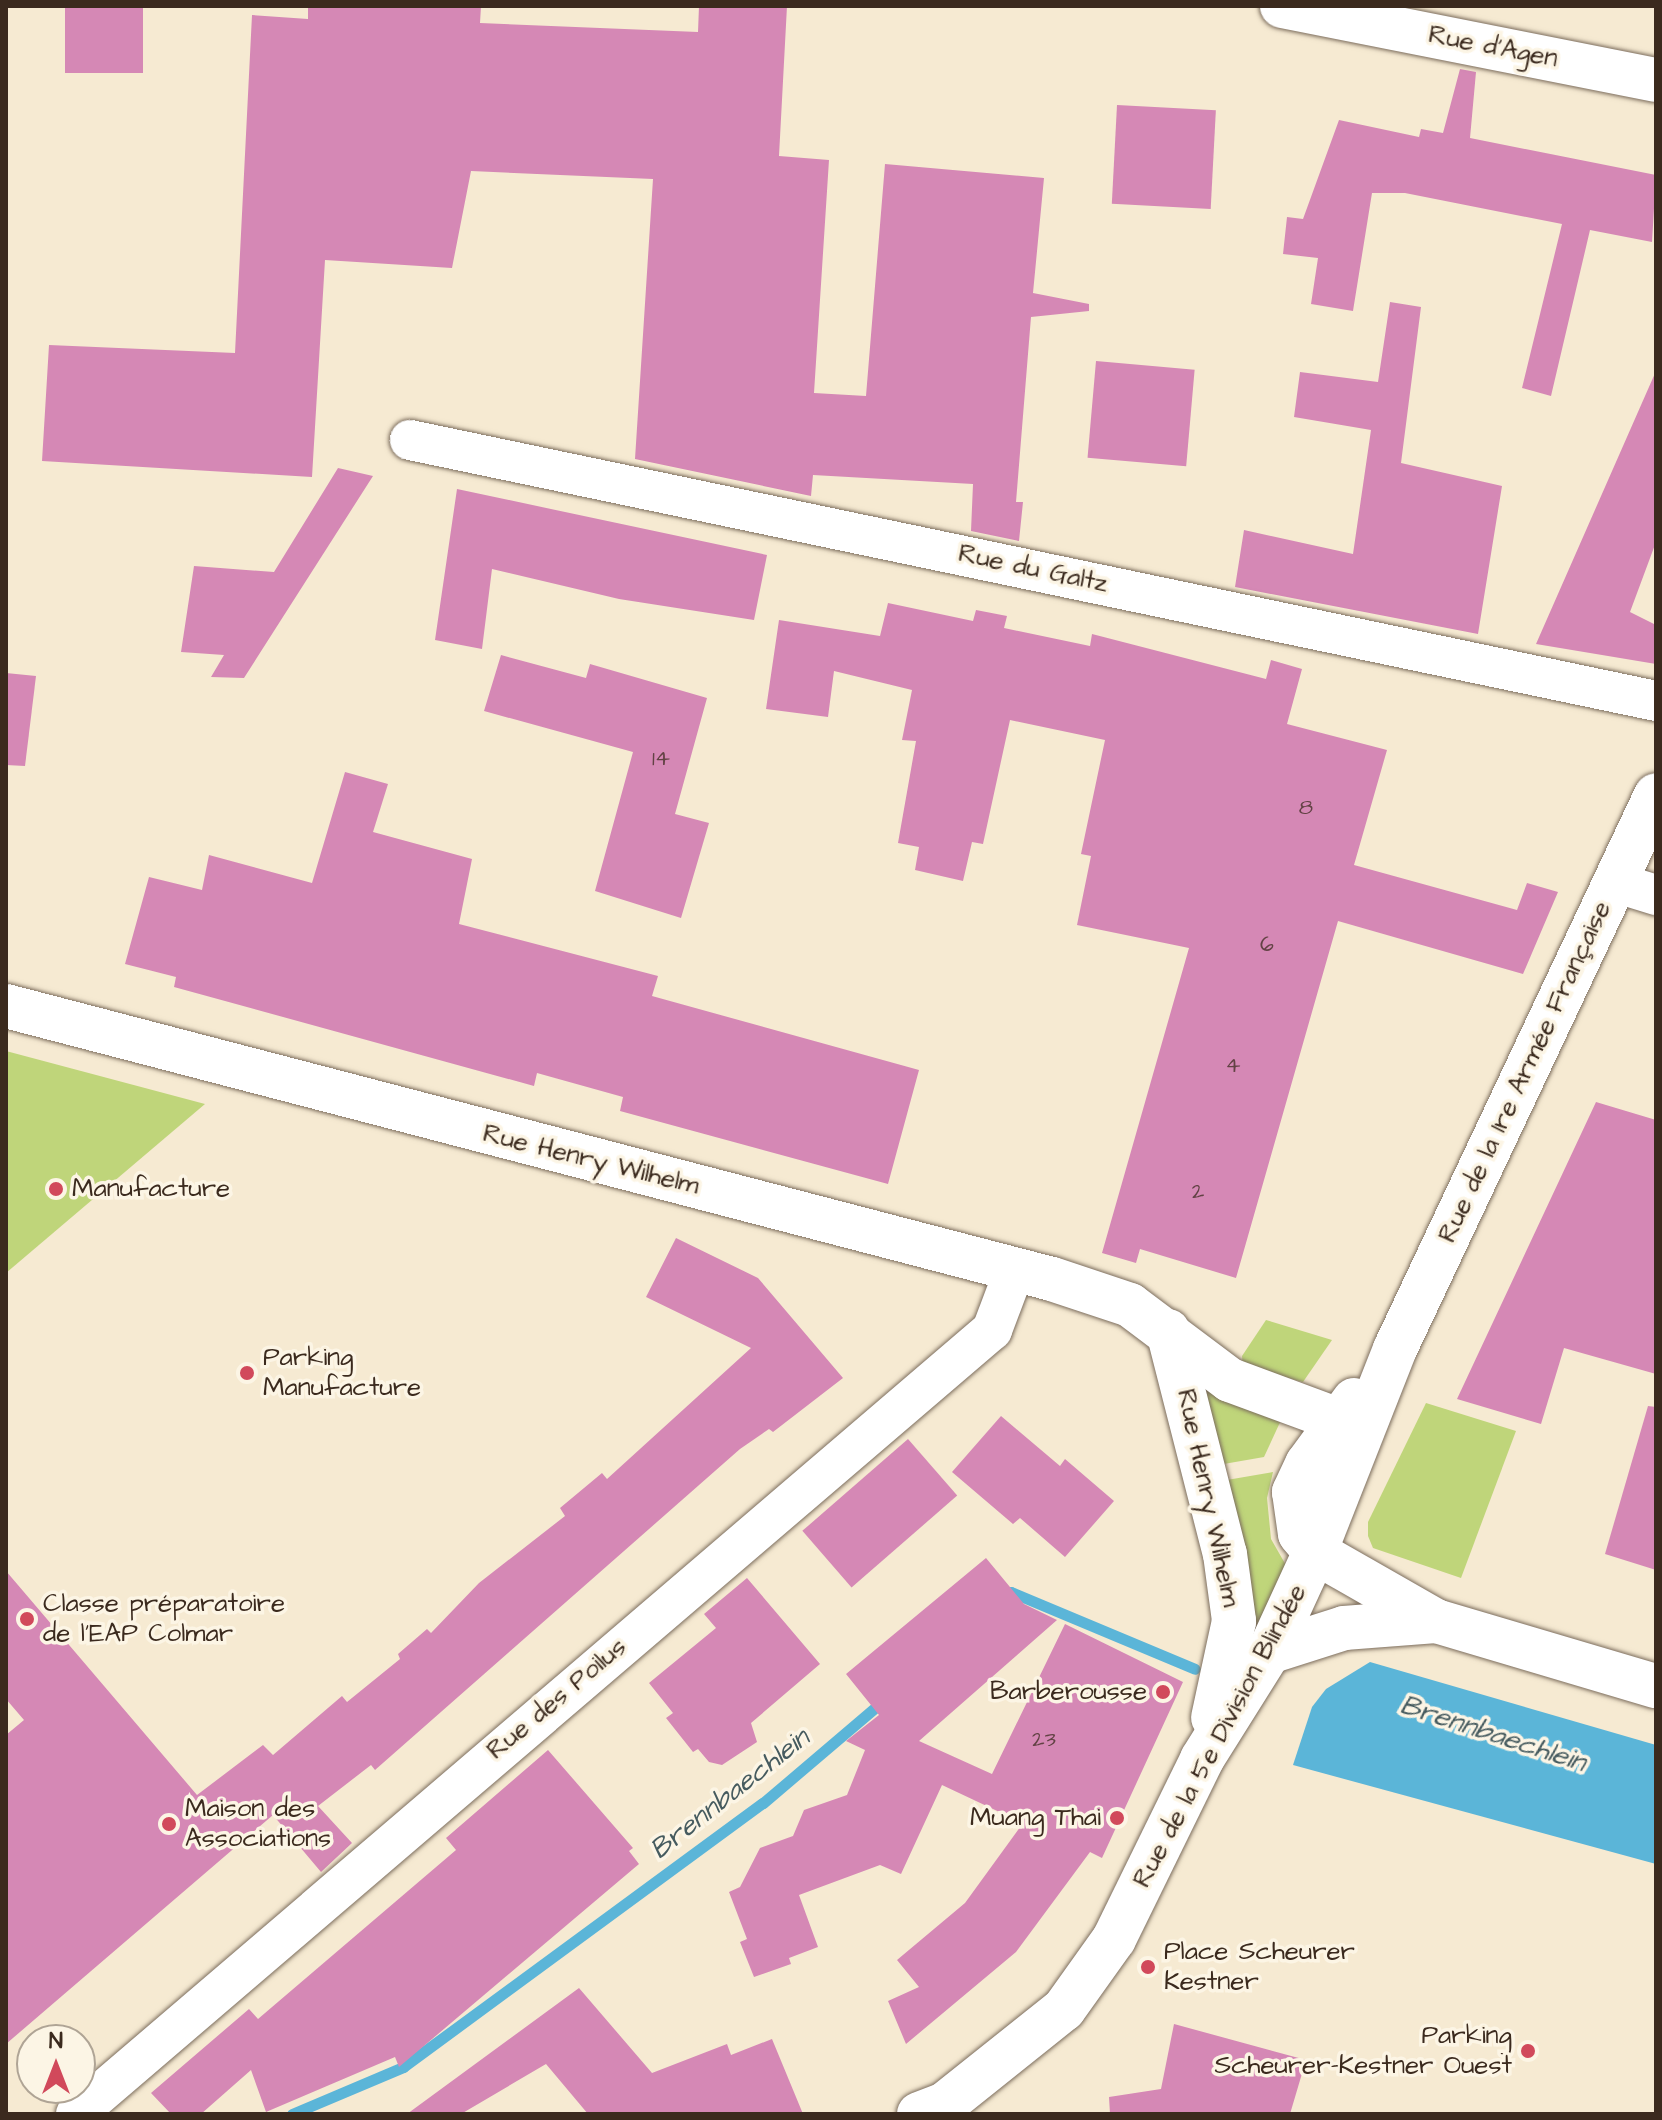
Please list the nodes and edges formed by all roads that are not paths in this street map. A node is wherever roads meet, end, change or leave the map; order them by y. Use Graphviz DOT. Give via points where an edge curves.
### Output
graph roads {
  1 [pos="1282,6"];
  2 [pos="1656,80"];
  3 [pos="410,440"];
  4 [pos="1656,701"];
  5 [pos="1656,795"];
  6 [pos="1614,882"];
  7 [pos="1656,895"];
  8 [pos="6,1006"];
  9 [pos="1015,1269"];
  10 [pos="1168,1331"];
  11 [pos="1395,1349"];
  12 [pos="1338,1420"];
  13 [pos="1315,1552"];
  14 [pos="1436,1621"];
  15 [pos="1269,1652"];
  16 [pos="1656,1686"];
  17 [pos="1202,1759"];
  18 [pos="76,2114"];
  19 [pos="919,2114"];
  1 -- 2 [label="main road, Rue d'Agen"];
  3 -- 4 [label="street, Rue du Galtz"];
  5 -- 6 [label="main road, Rue de la 1re Armée Française"];
  6 -- 7 [label="street"];
  6 -- 11 [label="main road, Rue de la 1re Armée Française"];
  8 -- 9 [label="main road, Rue Henry Wilhelm"];
  9 -- 10 [label="main road, Rue Henry Wilhelm" via="1130,1305"];
  9 -- 18 [label="street, Rue des Poilus" via="992,1330"];
  10 -- 12 [label="main road, Rue Henry Wilhelm" via="1230,1380"];
  10 -- 17 [label="main road, Rue Henry Wilhelm" via="1225,1554 1234,1621"];
  11 -- 12 [label="main road, Rue de la 5e Division Blindée"];
  11 -- 13 [label="main road, Rue de la 5e Division Blindée"];
  12 -- 13 [label="main road, Rue de la 5e Division Blindée" via="1294,1492 1300,1534"];
  13 -- 14 [label="main road"];
  13 -- 15 [label="main road, Rue de la 5e Division Blindée"];
  14 -- 15 [label="main road" via="1344,1628"];
  14 -- 16 [label="main road"];
  15 -- 17 [label="main road, Rue de la 5e Division Blindée"];
  17 -- 19 [label="main road, Rue de la 5e Division Blindée" via="1114,1939 1064,2009 945,2104"];
}
